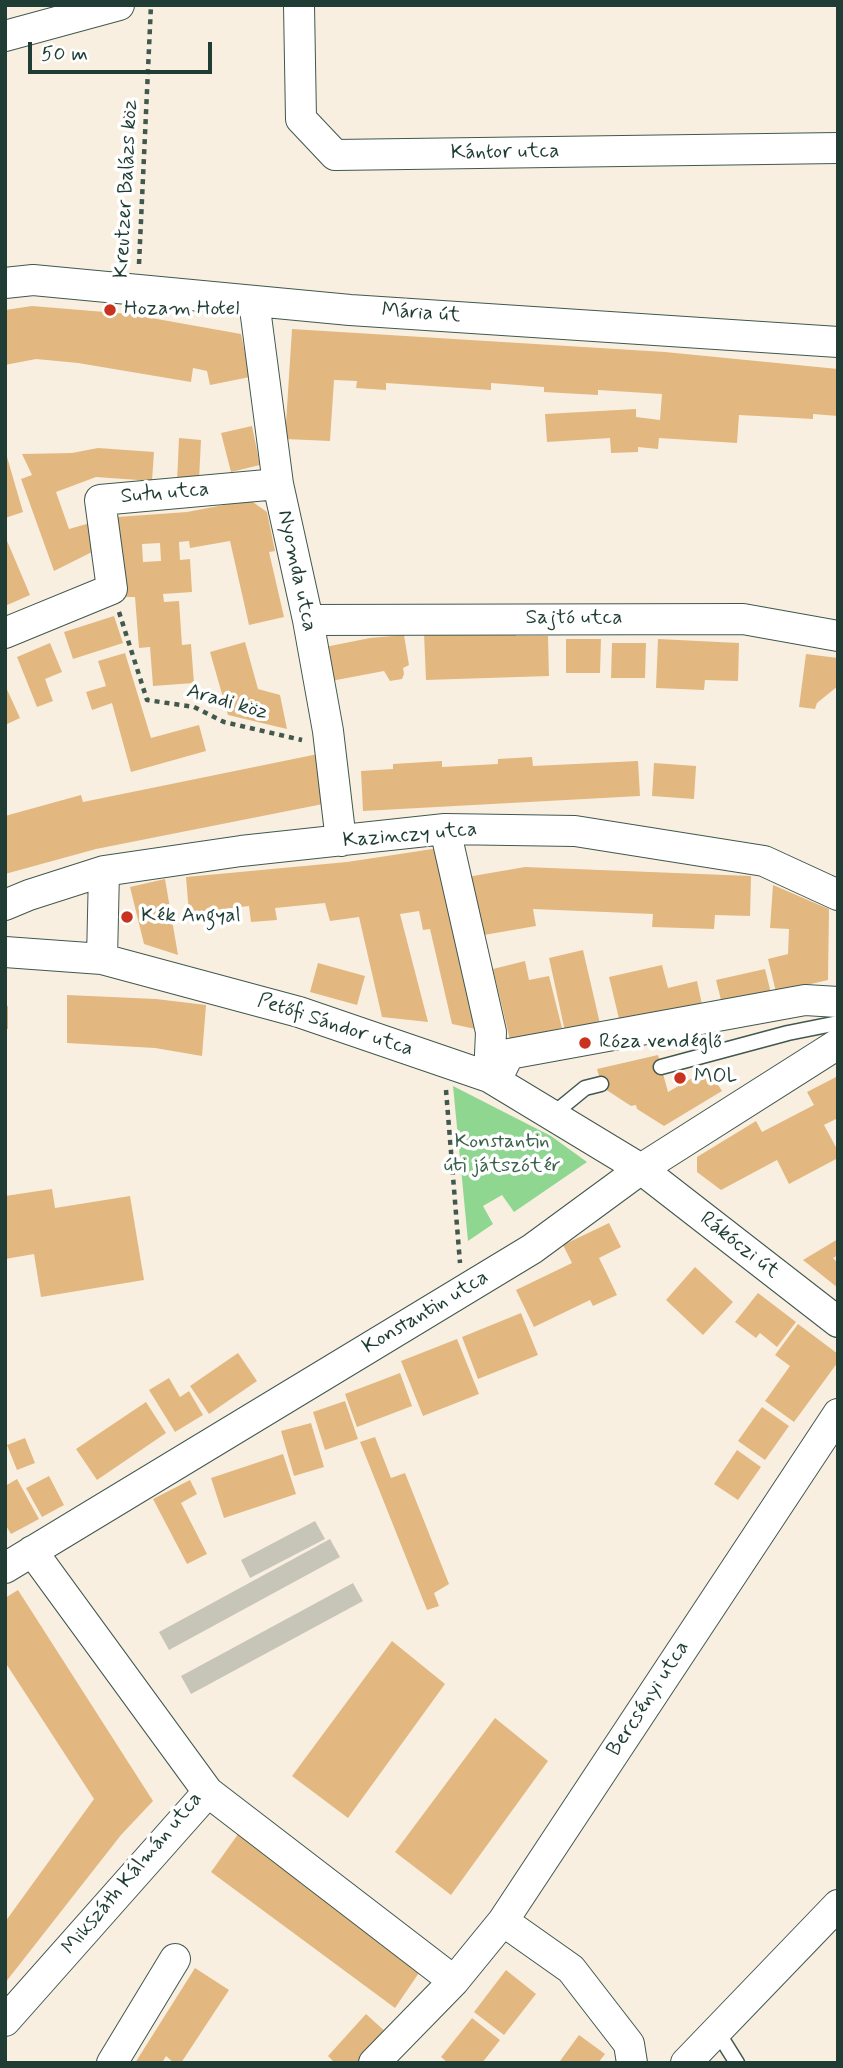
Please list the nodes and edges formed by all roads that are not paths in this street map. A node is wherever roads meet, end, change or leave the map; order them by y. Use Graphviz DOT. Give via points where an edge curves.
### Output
graph roads {
  1 [pos="119,5"];
  2 [pos="299,5"];
  3 [pos="5,36"];
  4 [pos="838,148"];
  5 [pos="5,283"];
  6 [pos="254,301"];
  7 [pos="838,342"];
  8 [pos="278,484"];
  9 [pos="308,620"];
  10 [pos="5,634"];
  11 [pos="838,636"];
  12 [pos="445,829"];
  13 [pos="341,841"];
  14 [pos="104,871"];
  15 [pos="838,895"];
  16 [pos="5,905"];
  17 [pos="5,952"];
  18 [pos="102,959"];
  19 [pos="838,1002"];
  20 [pos="838,1023"];
  21 [pos="838,1044"];
  22 [pos="661,1068"];
  23 [pos="493,1079"];
  24 [pos="601,1084"];
  25 [pos="552,1115"];
  26 [pos="640,1169"];
  27 [pos="838,1322"];
  28 [pos="838,1414"];
  29 [pos="32,1552"];
  30 [pos="5,1568"];
  31 [pos="208,1792"];
  32 [pos="838,1905"];
  33 [pos="503,1920"];
  34 [pos="175,1959"];
  35 [pos="454,1981"];
  36 [pos="5,2021"];
  37 [pos="717,2031"];
  38 [pos="112,2063"];
  39 [pos="374,2063"];
  40 [pos="632,2063"];
  41 [pos="686,2063"];
  42 [pos="737,2063"];
  1 -- 3 [label="street"];
  2 -- 4 [label="street, Kántor utca" via="301,119 335,155"];
  5 -- 6 [label="street, Mária út" via="33,280"];
  6 -- 7 [label="street, Mária út"];
  6 -- 8 [label="street, Nyomda utca"];
  8 -- 9 [label="street, Nyomda utca"];
  8 -- 10 [label="street, Sutu utca" via="100,500 112,589"];
  9 -- 11 [label="street, Sajtó utca" via="743,619"];
  9 -- 13 [label="street, Nyomda utca"];
  12 -- 13 [label="street, Kazinczy utca"];
  12 -- 15 [label="street, Kazinczy utca" via="575,831 764,861"];
  12 -- 23 [label="street" via="491,1032"];
  13 -- 14 [label="street, Kazinczy utca"];
  14 -- 16 [label="street"];
  14 -- 18 [label="street"];
  17 -- 18 [label="street, Petőfi Sándor utca"];
  18 -- 23 [label="street, Petőfi Sándor utca" via="299,1012"];
  19 -- 23 [label="street" via="805,1000 509,1054"];
  20 -- 22 [label="lane" via="788,1032"];
  21 -- 26 [label="street, Konstantin utca"];
  23 -- 25 [label="street, Petőfi Sándor utca"];
  24 -- 25 [label="lane" via="585,1088"];
  25 -- 26 [label="street, Petőfi Sándor utca"];
  26 -- 27 [label="street, Rákóczi út"];
  26 -- 29 [label="street, Konstantin utca" via="532,1249"];
  28 -- 33 [label="street, Bercsényi utca"];
  29 -- 30 [label="street, Konstantin utca"];
  29 -- 31 [label="street, Mikszáth Kálmán utca"];
  31 -- 35 [label="street"];
  31 -- 36 [label="street, Mikszáth Kálmán utca"];
  32 -- 37 [label="street"];
  33 -- 35 [label="street, Bercsényi utca"];
  33 -- 40 [label="street" via="571,1969 629,2044"];
  34 -- 38 [label="street"];
  35 -- 39 [label="street, Bercsényi utca"];
  37 -- 41 [label="street"];
  37 -- 42 [label="lane"];
}
